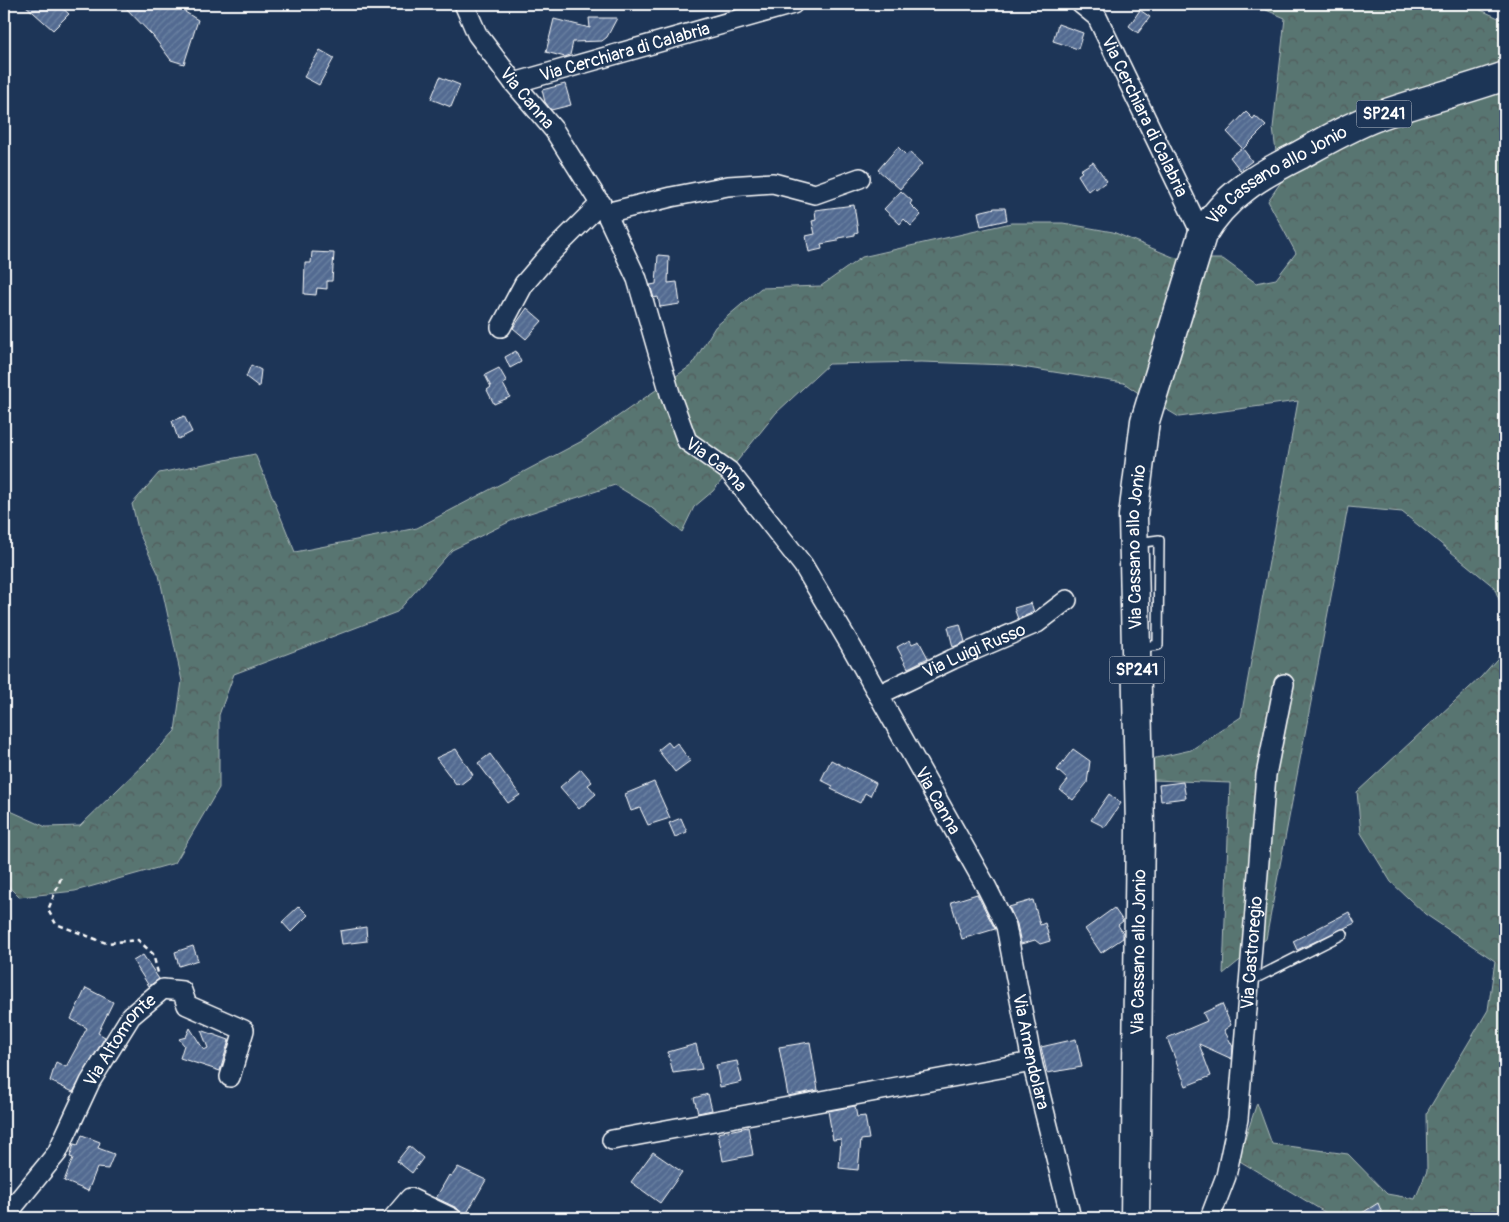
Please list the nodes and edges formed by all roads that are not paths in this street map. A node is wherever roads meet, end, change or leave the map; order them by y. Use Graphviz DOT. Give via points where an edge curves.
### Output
graph roads {
  1 [pos="464,4"];
  2 [pos="793,4"];
  3 [pos="1081,4"];
  4 [pos="1501,77"];
  5 [pos="514,83"];
  6 [pos="860,178"];
  7 [pos="604,208"];
  8 [pos="1202,235"];
  9 [pos="500,326"];
  10 [pos="1067,600"];
  11 [pos="1284,684"];
  12 [pos="878,695"];
  13 [pos="987,888"];
  14 [pos="1342,934"];
  15 [pos="1250,981"];
  16 [pos="1032,1062"];
  17 [pos="230,1077"];
  18 [pos="612,1140"];
  19 [pos="4,1218"];
  20 [pos="393,1218"];
  21 [pos="452,1218"];
  22 [pos="1071,1218"];
  23 [pos="1135,1218"];
  24 [pos="1210,1218"];
  1 -- 5 [label="street, Via Canna" via="477,34"];
  2 -- 5 [label="street, Via Cerchiara di Calabria"];
  3 -- 8 [label="street, Via Cerchiara di Calabria" via="1097,17"];
  4 -- 8 [label="main road, Via Cassano allo Jonio / SP241" via="1377,116 1278,166 1228,200"];
  5 -- 7 [label="street, Via Canna" via="554,130"];
  6 -- 7 [label="street" via="815,194 774,184 728,186"];
  7 -- 9 [label="street" via="548,256 524,284"];
  7 -- 12 [label="street, Via Canna" via="637,279 687,441 729,471 803,565"];
  8 -- 23 [label="main road, Via Cassano allo Jonio / SP241" via="1144,420 1134,516 1140,828"];
  10 -- 12 [label="street, Via Luigi Russo" via="1038,623"];
  11 -- 15 [label="street, Via Castroregio" via="1266,775"];
  12 -- 13 [label="street, Via Canna"];
  13 -- 16 [label="street, Via Amendolara" via="1006,926"];
  14 -- 15 [label="lane"];
  15 -- 24 [label="street, Via Castroregio" via="1238,1119 1226,1176"];
  16 -- 18 [label="street"];
  16 -- 22 [label="street, Via Amendolara"];
  17 -- 19 [label="street, Via Altomonte" via="244,1030 188,1005 182,991 162,989 130,1016 90,1082 57,1153"];
  20 -- 21 [label="street" via="410,1198"];
}
